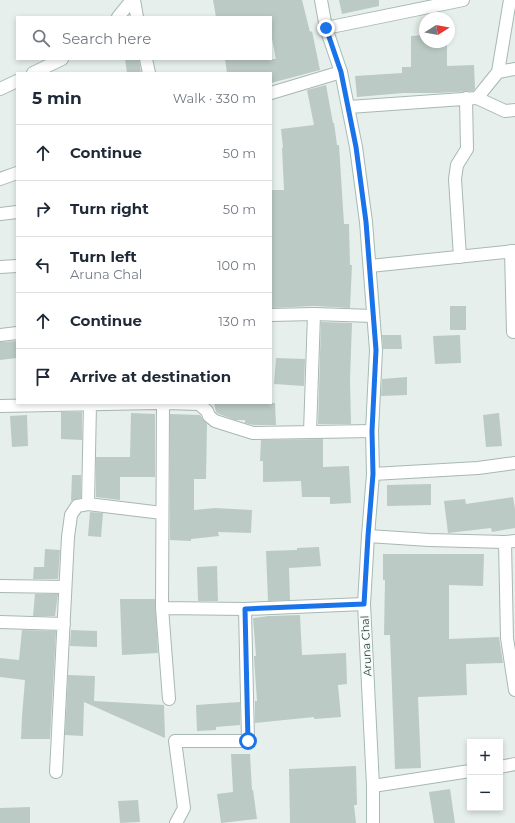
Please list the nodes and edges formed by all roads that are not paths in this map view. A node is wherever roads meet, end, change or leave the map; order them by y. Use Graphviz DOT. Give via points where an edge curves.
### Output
graph roads {
  1 [pos="133,0"];
  2 [pos="322,0"];
  3 [pos="463,0"];
  4 [pos="510,0"];
  5 [pos="119,16"];
  6 [pos="137,16"];
  7 [pos="326,28"];
  8 [pos="60,60"];
  9 [pos="146,60"];
  10 [pos="515,69"];
  11 [pos="35,72"];
  12 [pos="149,72"];
  13 [pos="341,72"];
  14 [pos="498,72"];
  15 [pos="16,81"];
  16 [pos="0,89"];
  17 [pos="272,93"];
  18 [pos="471,98"];
  19 [pos="349,107"];
  20 [pos="515,110"];
  21 [pos="16,173"];
  22 [pos="0,179"];
  23 [pos="16,212"];
  24 [pos="0,214"];
  25 [pos="513,251"];
  26 [pos="460,256"];
  27 [pos="0,266"];
  28 [pos="16,266"];
  29 [pos="370,266"];
  30 [pos="314,314"];
  31 [pos="272,315"];
  32 [pos="373,316"];
  33 [pos="515,331"];
  34 [pos="16,333"];
  35 [pos="0,335"];
  36 [pos="90,404"];
  37 [pos="163,404"];
  38 [pos="199,404"];
  39 [pos="0,406"];
  40 [pos="372,431"];
  41 [pos="310,432"];
  42 [pos="515,463"];
  43 [pos="373,474"];
  44 [pos="88,504"];
  45 [pos="162,513"];
  46 [pos="368,536"];
  47 [pos="510,541"];
  48 [pos="0,586"];
  49 [pos="65,587"];
  50 [pos="364,604"];
  51 [pos="162,608"];
  52 [pos="245,609"];
  53 [pos="0,622"];
  54 [pos="64,624"];
  55 [pos="511,638"];
  56 [pos="515,690"];
  57 [pos="169,698"];
  58 [pos="515,764"];
  59 [pos="503,766"];
  60 [pos="467,771"];
  61 [pos="56,772"];
  62 [pos="373,786"];
  63 [pos="176,823"];
  64 [pos="373,823"];
  1 -- 5 [label="street"];
  1 -- 6 [label="street"];
  2 -- 7 [label="street, Aruna Chal"];
  3 -- 7 [label="street"];
  4 -- 14 [label="street"];
  7 -- 13 [label="street, Aruna Chal"];
  8 -- 11 [label="street"];
  9 -- 12 [label="street"];
  10 -- 14 [label="street"];
  13 -- 17 [label="street"];
  13 -- 19 [label="street, Aruna Chal"];
  14 -- 18 [label="street"];
  15 -- 16 [label="street"];
  18 -- 19 [label="street"];
  18 -- 20 [label="street" via="505,110"];
  18 -- 26 [label="street" via="467,149 457,165 455,179"];
  19 -- 29 [label="street, Aruna Chal"];
  21 -- 22 [label="street"];
  23 -- 24 [label="street"];
  25 -- 26 [label="street"];
  25 -- 33 [label="street" via="513,332"];
  26 -- 29 [label="street"];
  27 -- 28 [label="street"];
  29 -- 32 [label="street, Aruna Chal"];
  30 -- 31 [label="street"];
  30 -- 32 [label="street"];
  30 -- 41 [label="street"];
  32 -- 40 [label="street, Aruna Chal" via="376,350"];
  34 -- 35 [label="street"];
  36 -- 39 [label="street"];
  36 -- 44 [label="street"];
  37 -- 45 [label="street"];
  38 -- 41 [label="street" via="215,421 253,433"];
  40 -- 41 [label="street"];
  40 -- 43 [label="street, Aruna Chal"];
  42 -- 43 [label="street" via="478,468"];
  43 -- 46 [label="street, Aruna Chal"];
  44 -- 45 [label="street"];
  44 -- 49 [label="street" via="77,506 71,515"];
  45 -- 51 [label="street"];
  46 -- 47 [label="street"];
  46 -- 50 [label="street, Aruna Chal"];
  47 -- 55 [label="street"];
  48 -- 49 [label="street"];
  49 -- 54 [label="street"];
  50 -- 52 [label="street"];
  50 -- 62 [label="street, Aruna Chal"];
  51 -- 52 [label="street"];
  51 -- 57 [label="street"];
  52 -- 63 [label="street" via="248,741 175,741 184,808"];
  53 -- 54 [label="street"];
  54 -- 61 [label="street"];
  55 -- 56 [label="street"];
  58 -- 59 [label="street"];
  60 -- 62 [label="street"];
  62 -- 64 [label="street, Aruna Chal"];
}
